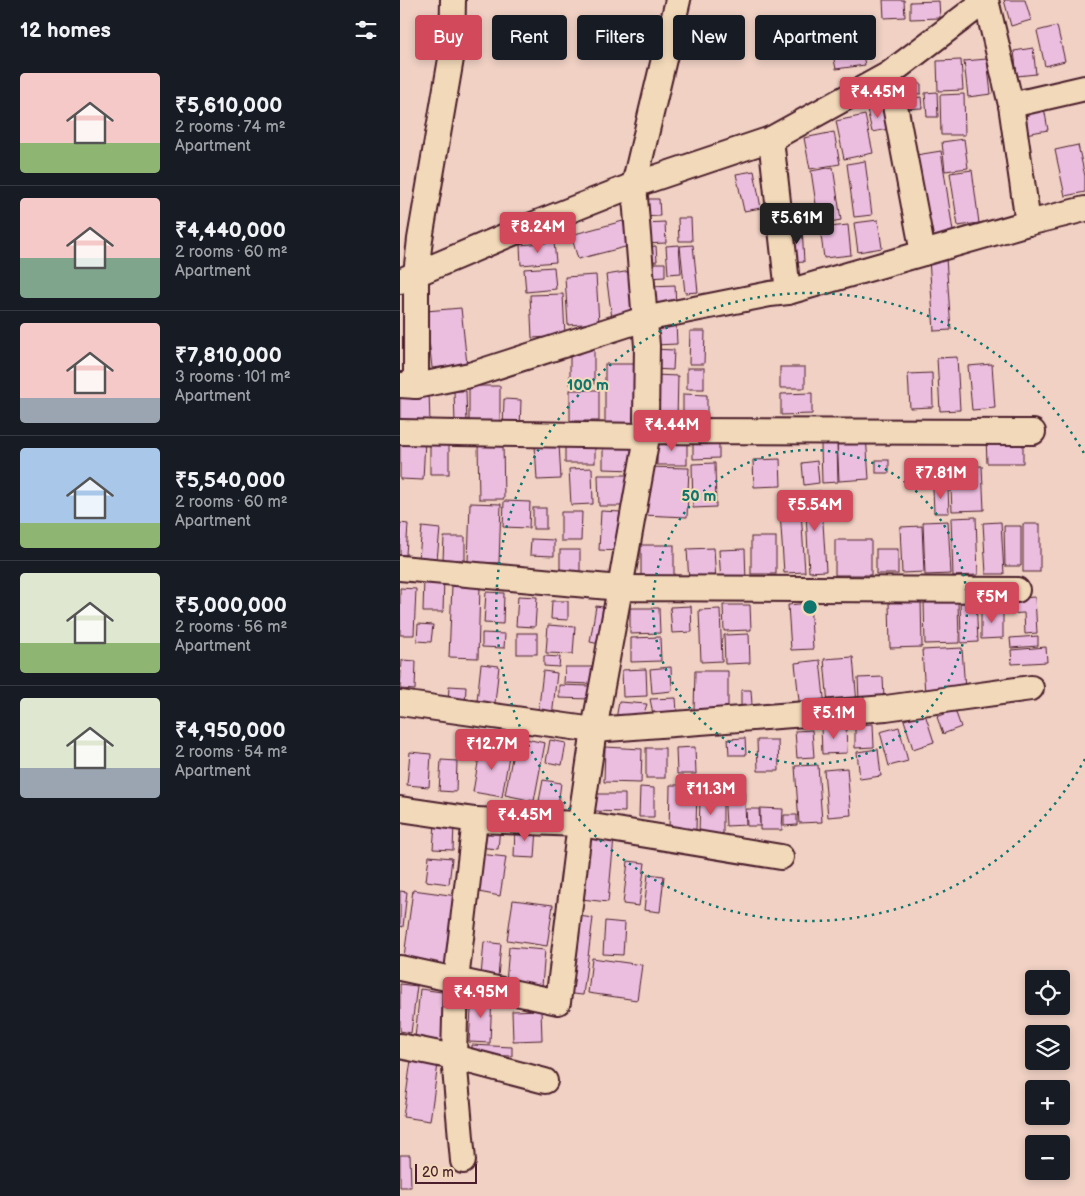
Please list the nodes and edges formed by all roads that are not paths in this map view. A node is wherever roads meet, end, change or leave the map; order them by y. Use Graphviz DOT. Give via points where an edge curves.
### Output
graph roads {
  1 [pos="453,0"];
  2 [pos="678,0"];
  3 [pos="986,0"];
  4 [pos="889,74"];
  5 [pos="1085,88"];
  6 [pos="1011,105"];
  7 [pos="771,139"];
  8 [pos="634,185"];
  9 [pos="1085,209"];
  10 [pos="1028,223"];
  11 [pos="923,253"];
  12 [pos="408,278"];
  13 [pos="788,292"];
  14 [pos="644,319"];
  15 [pos="408,385"];
  16 [pos="648,431"];
  17 [pos="400,432"];
  18 [pos="1033,432"];
  19 [pos="400,568"];
  20 [pos="620,588"];
  21 [pos="1017,590"];
  22 [pos="1031,688"];
  23 [pos="400,703"];
  24 [pos="594,730"];
  25 [pos="400,809"];
  26 [pos="475,820"];
  27 [pos="580,824"];
  28 [pos="781,857"];
  29 [pos="400,968"];
  30 [pos="456,980"];
  31 [pos="400,1046"];
  32 [pos="454,1057"];
  33 [pos="545,1081"];
  34 [pos="463,1161"];
  1 -- 12 [label="street" via="452,53 420,239"];
  2 -- 8 [label="street"];
  3 -- 4 [label="street"];
  3 -- 6 [label="street"];
  4 -- 7 [label="street"];
  4 -- 11 [label="street"];
  5 -- 6 [label="street"];
  6 -- 10 [label="street"];
  7 -- 8 [label="street"];
  7 -- 13 [label="street"];
  8 -- 12 [label="street"];
  8 -- 14 [label="street"];
  9 -- 10 [label="street"];
  10 -- 11 [label="street"];
  11 -- 13 [label="street"];
  12 -- 15 [label="street"];
  13 -- 14 [label="street"];
  14 -- 15 [label="street" via="470,375"];
  14 -- 16 [label="street"];
  16 -- 17 [label="street" via="644,436"];
  16 -- 18 [label="street"];
  16 -- 20 [label="street"];
  19 -- 20 [label="street"];
  20 -- 21 [label="street"];
  20 -- 24 [label="street"];
  22 -- 24 [label="street" via="886,708"];
  23 -- 24 [label="street"];
  24 -- 27 [label="street"];
  25 -- 26 [label="street"];
  26 -- 27 [label="street"];
  26 -- 30 [label="street"];
  27 -- 28 [label="street"];
  27 -- 30 [label="street" via="558,1002"];
  29 -- 30 [label="street"];
  30 -- 32 [label="street"];
  31 -- 32 [label="street"];
  32 -- 33 [label="street"];
  32 -- 34 [label="street"];
}
